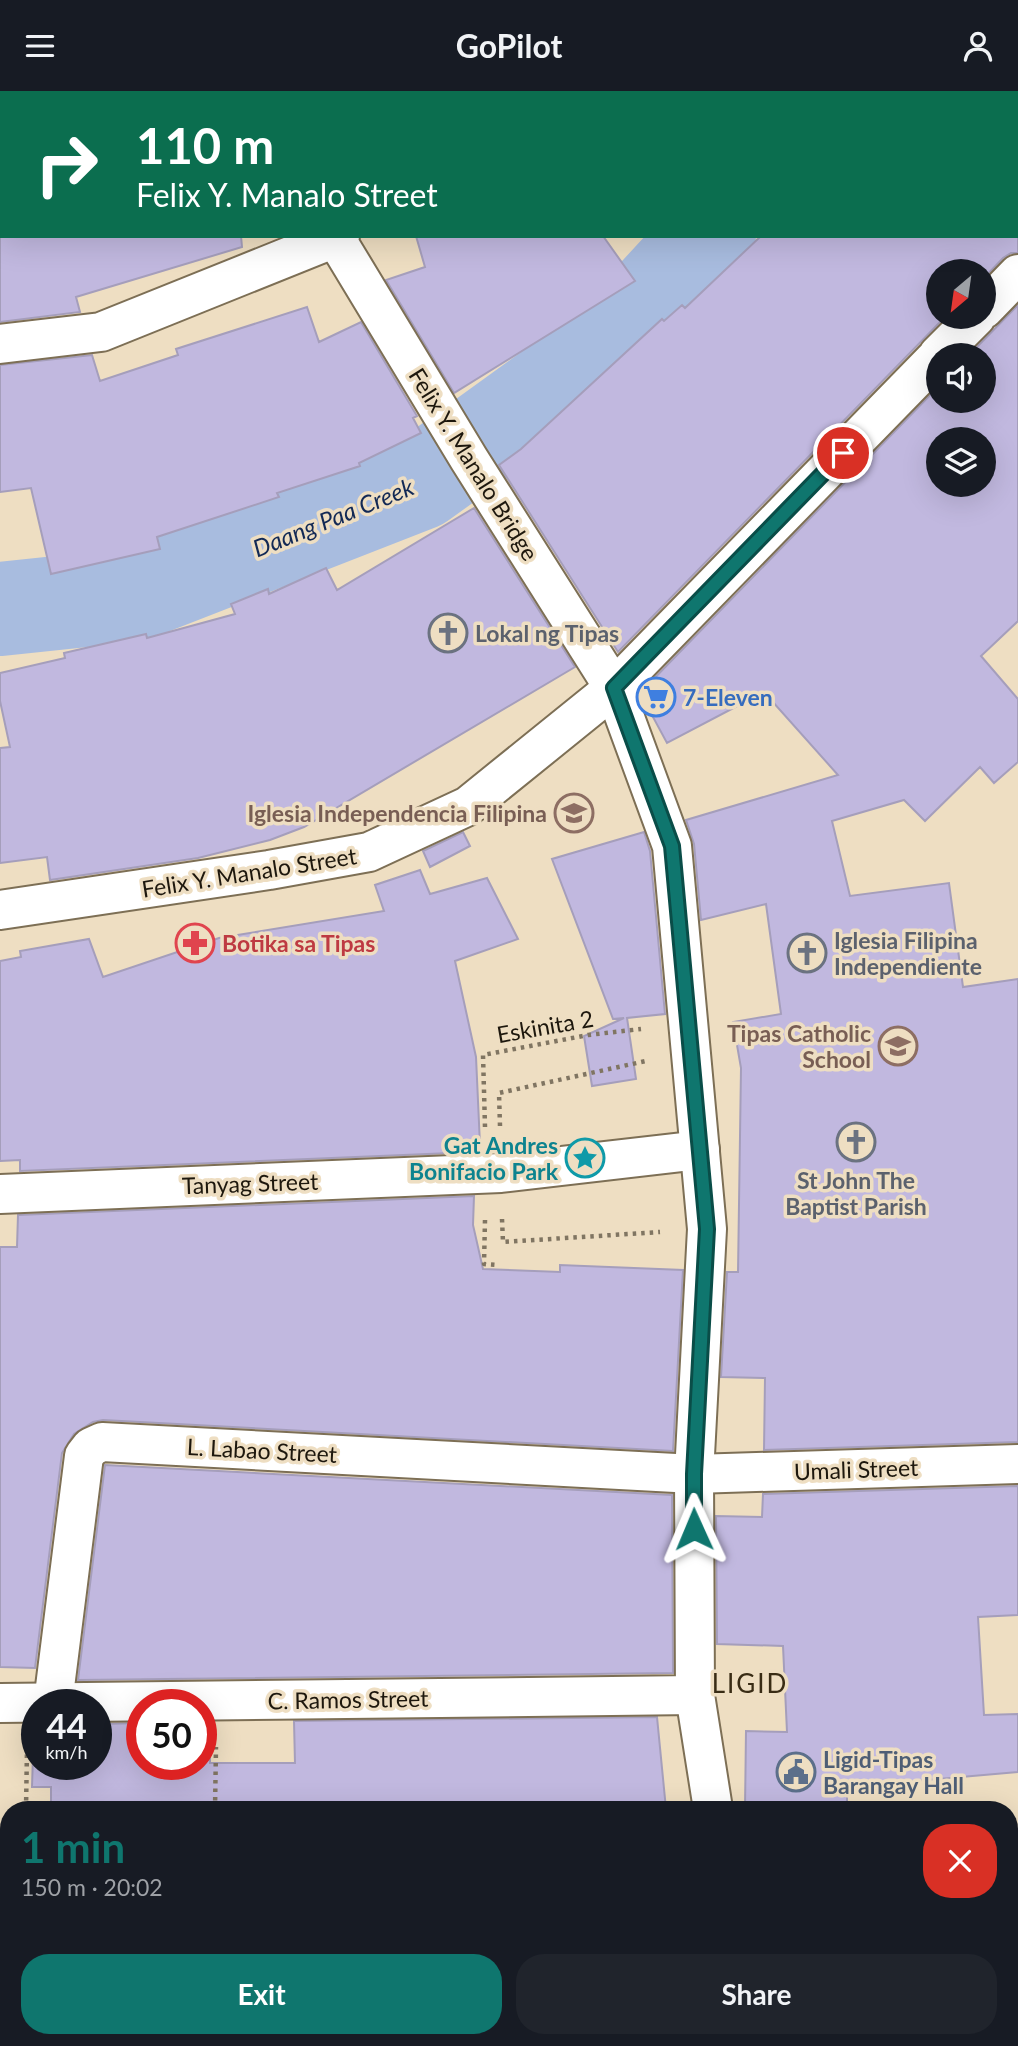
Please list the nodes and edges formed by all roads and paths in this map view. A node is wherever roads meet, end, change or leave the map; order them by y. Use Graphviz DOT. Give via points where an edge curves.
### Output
graph roads {
  1 [pos="338,238"];
  2 [pos="1018,274"];
  3 [pos="996,297"];
  4 [pos="964,329"];
  5 [pos="951,343"];
  6 [pos="0,344"];
  7 [pos="926,368"];
  8 [pos="614,688"];
  9 [pos="0,910"];
  10 [pos="690,1037"];
  11 [pos="700,1150"];
  12 [pos="494,1173"];
  13 [pos="0,1193"];
  14 [pos="707,1229"];
  15 [pos="498,1265"];
  16 [pos="1018,1464"];
  17 [pos="694,1474"];
  18 [pos="30,1689"];
  19 [pos="695,1695"];
  20 [pos="217,1701"];
  21 [pos="26,1780"];
  22 [pos="215,1780"];
  23 [pos="26,1801"];
  24 [pos="215,1801"];
  25 [pos="712,1801"];
  1 -- 6 [label="street" via="101,332"];
  1 -- 8 [label="street, Felix Y. Manalo Bridge" via="469,459"];
  2 -- 3 [label="street"];
  4 -- 5 [label="street, Felix Y. Manalo Street"];
  7 -- 8 [label="street, Felix Y. Manalo Street"];
  8 -- 9 [label="street, Felix Y. Manalo Street" via="468,806 369,852"];
  8 -- 10 [label="street, Felix Y. Manalo Bridge" via="672,846"];
  10 -- 11 [label="street, Felix Y. Manalo Bridge"];
  10 -- 12 [label="path" via="499,1093"];
  10 -- 12 [label="path, Eskinita 2" via="588,1035 482,1055"];
  11 -- 12 [label="street, Tanyag Street"];
  11 -- 14 [label="street, Felix Y. Manalo Bridge"];
  12 -- 13 [label="street, Tanyag Street"];
  12 -- 14 [label="path" via="503,1242"];
  12 -- 15 [label="path" via="484,1264"];
  14 -- 17 [label="street, Felix Y. Manalo Bridge"];
  16 -- 17 [label="street, Umali Street"];
  17 -- 18 [label="street, L. Labao Street" via="102,1442 84,1456"];
  17 -- 19 [label="street, Felix Y. Manalo Bridge"];
  19 -- 20 [label="street, C. Ramos Street"];
  19 -- 25 [label="street, Felix Y. Manalo Bridge"];
  21 -- 23 [label="path"];
  22 -- 24 [label="path"];
}
